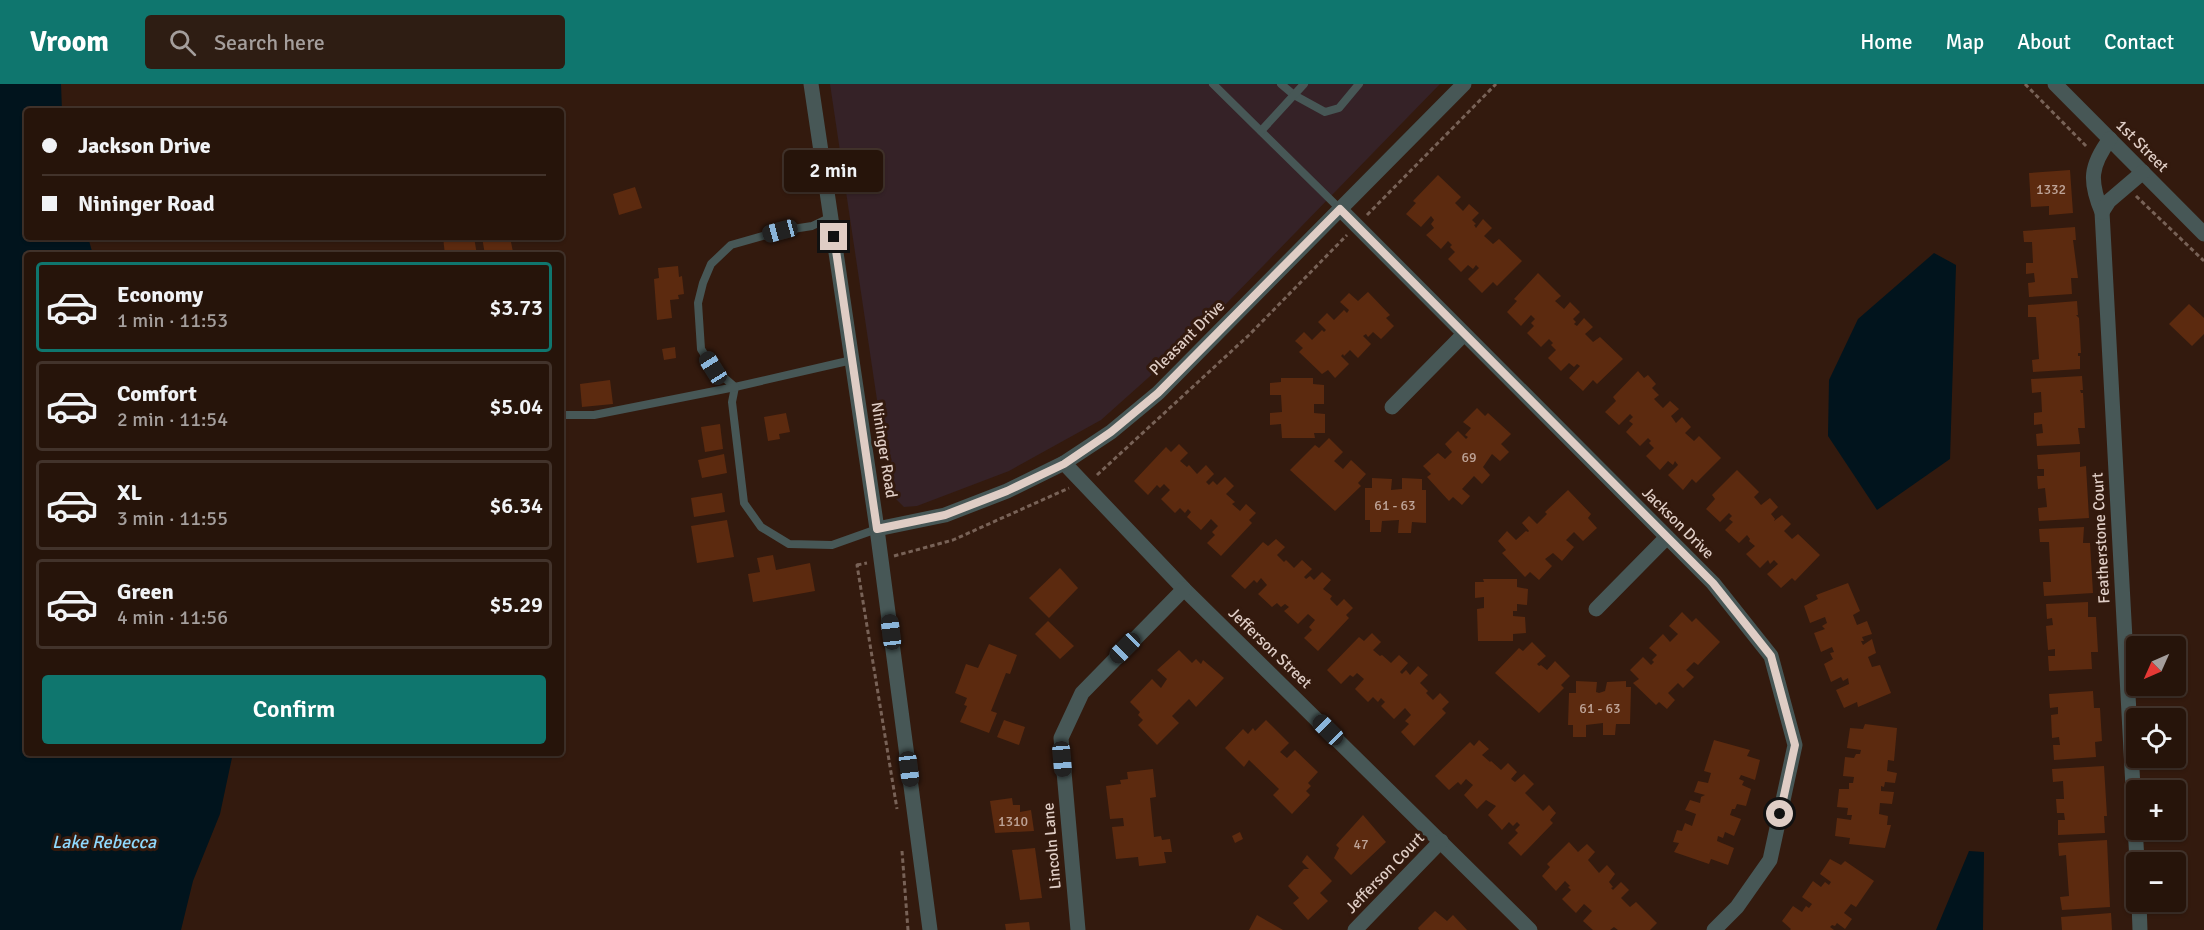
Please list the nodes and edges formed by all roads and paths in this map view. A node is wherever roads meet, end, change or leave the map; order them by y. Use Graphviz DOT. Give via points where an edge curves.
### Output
graph roads {
  1 [pos="811,84"];
  2 [pos="1213,84"];
  3 [pos="1281,84"];
  4 [pos="1304,84"];
  5 [pos="1359,84"];
  6 [pos="1464,84"];
  7 [pos="1496,84"];
  8 [pos="2025,84"];
  9 [pos="2055,84"];
  10 [pos="1294,95"];
  11 [pos="1466,114"];
  12 [pos="1261,131"];
  13 [pos="2110,139"];
  14 [pos="2097,156"];
  15 [pos="2143,172"];
  16 [pos="2127,186"];
  17 [pos="1340,209"];
  18 [pos="2102,212"];
  19 [pos="831,217"];
  20 [pos="2204,234"];
  21 [pos="2204,261"];
  22 [pos="1463,335"];
  23 [pos="852,360"];
  24 [pos="735,387"];
  25 [pos="1392,407"];
  26 [pos="564,415"];
  27 [pos="1064,464"];
  28 [pos="877,529"];
  29 [pos="1667,537"];
  30 [pos="953,540"];
  31 [pos="882,561"];
  32 [pos="1184,589"];
  33 [pos="1596,609"];
  34 [pos="898,816"];
  35 [pos="1441,841"];
  36 [pos="902,849"];
  37 [pos="2136,852"];
  38 [pos="2139,912"];
  39 [pos="908,930"];
  40 [pos="930,930"];
  41 [pos="1078,930"];
  42 [pos="1355,930"];
  43 [pos="1530,930"];
  44 [pos="1714,930"];
  45 [pos="2140,930"];
  1 -- 19 [label="street, Nininger Road"];
  2 -- 12 [label="lane"];
  3 -- 10 [label="lane"];
  4 -- 10 [label="lane"];
  5 -- 10 [label="lane" via="1339,108 1325,112"];
  6 -- 17 [label="street, Pleasant Drive"];
  7 -- 11 [label="path"];
  8 -- 14 [label="path"];
  9 -- 13 [label="street, 1st Street"];
  10 -- 12 [label="lane"];
  12 -- 17 [label="lane"];
  13 -- 14 [label="street"];
  13 -- 15 [label="street, 1st Street"];
  14 -- 18 [label="street, Featherstone Court" via="2095,195"];
  15 -- 16 [label="street"];
  15 -- 20 [label="street, 1st Street"];
  16 -- 18 [label="street"];
  16 -- 21 [label="path"];
  17 -- 22 [label="street, Jackson Drive"];
  17 -- 27 [label="street, Pleasant Drive" via="1158,393"];
  18 -- 37 [label="street, Featherstone Court"];
  19 -- 23 [label="street, Nininger Road"];
  19 -- 24 [label="lane" via="812,226 730,245 711,264 698,303 701,349 713,368"];
  22 -- 25 [label="street"];
  22 -- 29 [label="street, Jackson Drive"];
  23 -- 24 [label="lane"];
  23 -- 28 [label="street, Nininger Road"];
  24 -- 26 [label="lane" via="594,415"];
  24 -- 28 [label="lane" via="732,402 744,503 760,527 789,544 832,544"];
  27 -- 28 [label="street, Pleasant Drive" via="945,515"];
  27 -- 32 [label="street, Jefferson Street"];
  28 -- 31 [label="street, Nininger Road"];
  29 -- 33 [label="street"];
  29 -- 44 [label="street, Jackson Drive" via="1713,583 1771,656 1795,745 1770,860 1737,907"];
  30 -- 31 [label="path"];
  31 -- 34 [label="path" via="858,565"];
  31 -- 40 [label="street, Nininger Road"];
  32 -- 35 [label="street, Jefferson Street"];
  32 -- 41 [label="street, Lincoln Lane" via="1082,693 1060,738"];
  35 -- 42 [label="street, Jefferson Court"];
  35 -- 43 [label="street, Jefferson Street"];
  36 -- 39 [label="path"];
  38 -- 45 [label="street"];
}
